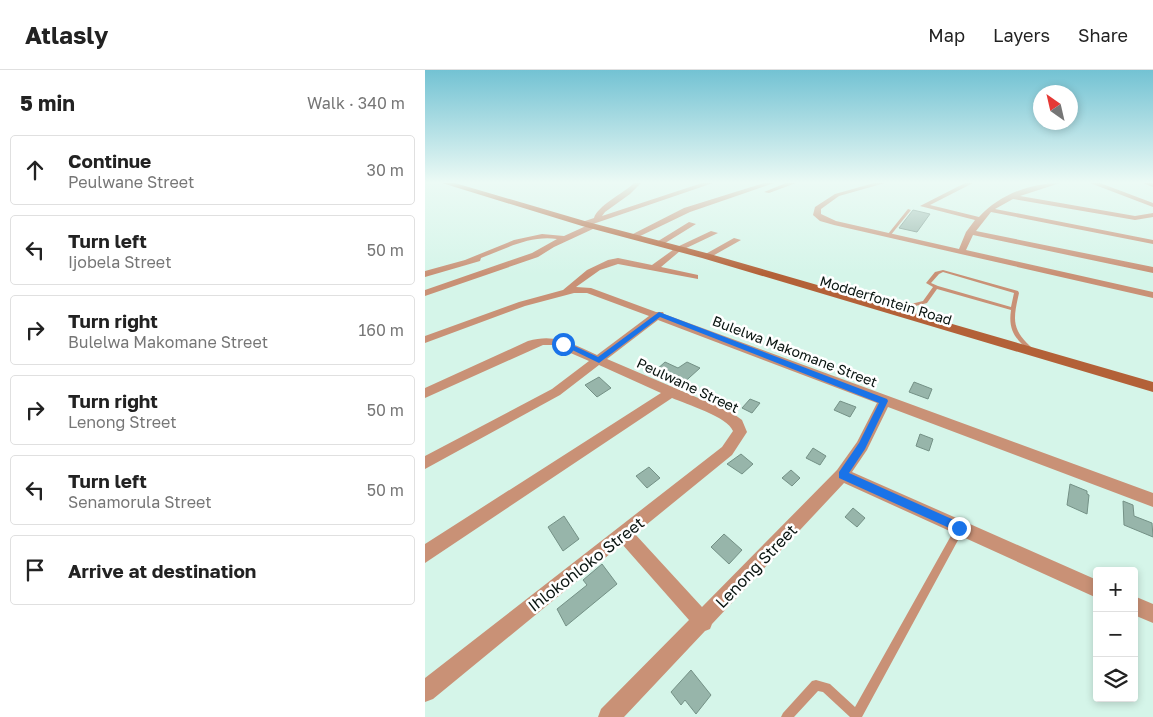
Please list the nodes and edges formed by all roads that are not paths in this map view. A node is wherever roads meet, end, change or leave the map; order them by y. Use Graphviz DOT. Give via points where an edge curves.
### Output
graph roads {
  1 [pos="549,213"];
  2 [pos="599,213"];
  3 [pos="615,213"];
  4 [pos="680,213"];
  5 [pos="817,213"];
  6 [pos="906,213"];
  7 [pos="954,213"];
  8 [pos="985,213"];
  9 [pos="1005,213"];
  10 [pos="1108,213"];
  11 [pos="1153,216"];
  12 [pos="598,219"];
  13 [pos="979,219"];
  14 [pos="692,224"];
  15 [pos="589,225"];
  16 [pos="612,232"];
  17 [pos="970,232"];
  18 [pos="714,233"];
  19 [pos="889,235"];
  20 [pos="633,236"];
  21 [pos="566,239"];
  22 [pos="737,240"];
  23 [pos="1153,242"];
  24 [pos="659,243"];
  25 [pos="678,251"];
  26 [pos="962,251"];
  27 [pos="706,256"];
  28 [pos="469,260"];
  29 [pos="654,268"];
  30 [pos="494,269"];
  31 [pos="1153,270"];
  32 [pos="425,274"];
  33 [pos="695,277"];
  34 [pos="936,287"];
  35 [pos="567,292"];
  36 [pos="425,293"];
  37 [pos="1153,294"];
  38 [pos="1013,309"];
  39 [pos="892,310"];
  40 [pos="659,314"];
  41 [pos="425,340"];
  42 [pos="1034,352"];
  43 [pos="599,360"];
  44 [pos="1153,387"];
  45 [pos="672,392"];
  46 [pos="425,393"];
  47 [pos="1153,395"];
  48 [pos="884,401"];
  49 [pos="740,432"];
  50 [pos="425,463"];
  51 [pos="843,475"];
  52 [pos="1153,500"];
  53 [pos="959,528"];
  54 [pos="624,534"];
  55 [pos="425,554"];
  56 [pos="1093,587"];
  57 [pos="1138,607"];
  58 [pos="1153,614"];
  59 [pos="703,622"];
  60 [pos="425,691"];
  61 [pos="609,717"];
  62 [pos="787,717"];
  63 [pos="856,717"];
  1 -- 15 [label="main road, Modderfontein Road"];
  2 -- 12 [label="street"];
  3 -- 12 [label="street"];
  4 -- 20 [label="street"];
  5 -- 19 [label="street" via="834,223"];
  6 -- 19 [label="lane"];
  7 -- 13 [label="street"];
  8 -- 13 [label="street"];
  9 -- 23 [label="street"];
  10 -- 11 [label="street" via="1135,218"];
  12 -- 15 [label="street"];
  13 -- 17 [label="street"];
  14 -- 24 [label="street"];
  15 -- 16 [label="main road, Modderfontein Road"];
  15 -- 21 [label="street"];
  16 -- 20 [label="main road, Modderfontein Road"];
  16 -- 25 [label="main road, Modderfontein Road"];
  17 -- 26 [label="street"];
  17 -- 31 [label="street"];
  18 -- 25 [label="street"];
  19 -- 26 [label="street"];
  20 -- 24 [label="main road, Modderfontein Road"];
  21 -- 28 [label="street" via="553,234 543,235"];
  21 -- 30 [label="street" via="535,255"];
  22 -- 27 [label="street"];
  24 -- 25 [label="main road, Modderfontein Road"];
  25 -- 27 [label="main road, Modderfontein Road"];
  25 -- 29 [label="street"];
  25 -- 47 [label="main road, Modderfontein Road"];
  26 -- 37 [label="street"];
  27 -- 39 [label="main road, Modderfontein Road"];
  28 -- 30 [label="street" via="481,260"];
  28 -- 32 [label="street"];
  29 -- 33 [label="street"];
  29 -- 35 [label="street" via="607,262 576,282"];
  30 -- 36 [label="street"];
  34 -- 38 [label="lane"];
  34 -- 38 [label="lane" via="929,282 943,271 1001,287 1017,294"];
  34 -- 39 [label="lane" via="925,302"];
  35 -- 40 [label="street, Bulelwa Makomane Street" via="588,290"];
  35 -- 41 [label="street, Bulelwa Makomane Street" via="496,312"];
  38 -- 42 [label="lane" via="1011,322 1016,336"];
  39 -- 42 [label="main road, Modderfontein Road"];
  40 -- 43 [label="street"];
  40 -- 48 [label="street, Bulelwa Makomane Street"];
  42 -- 44 [label="main road, Modderfontein Road"];
  43 -- 45 [label="street, Peulwane Street"];
  43 -- 46 [label="street, Peulwane Street" via="563,344 543,341"];
  43 -- 50 [label="street" via="537,403"];
  45 -- 49 [label="street, Peulwane Street" via="733,420"];
  45 -- 55 [label="street"];
  48 -- 51 [label="street, Lenong Street" via="862,446"];
  48 -- 52 [label="street, Bulelwa Makomane Street"];
  49 -- 54 [label="street, Ihlokohloko Street" via="727,451"];
  51 -- 53 [label="street"];
  51 -- 59 [label="street, Lenong Street"];
  53 -- 56 [label="street"];
  53 -- 63 [label="lane"];
  54 -- 59 [label="street"];
  54 -- 60 [label="street, Ihlokohloko Street"];
  57 -- 58 [label="street"];
  59 -- 61 [label="street, Lenong Street"];
  62 -- 63 [label="lane" via="816,685 826,688"];
}
